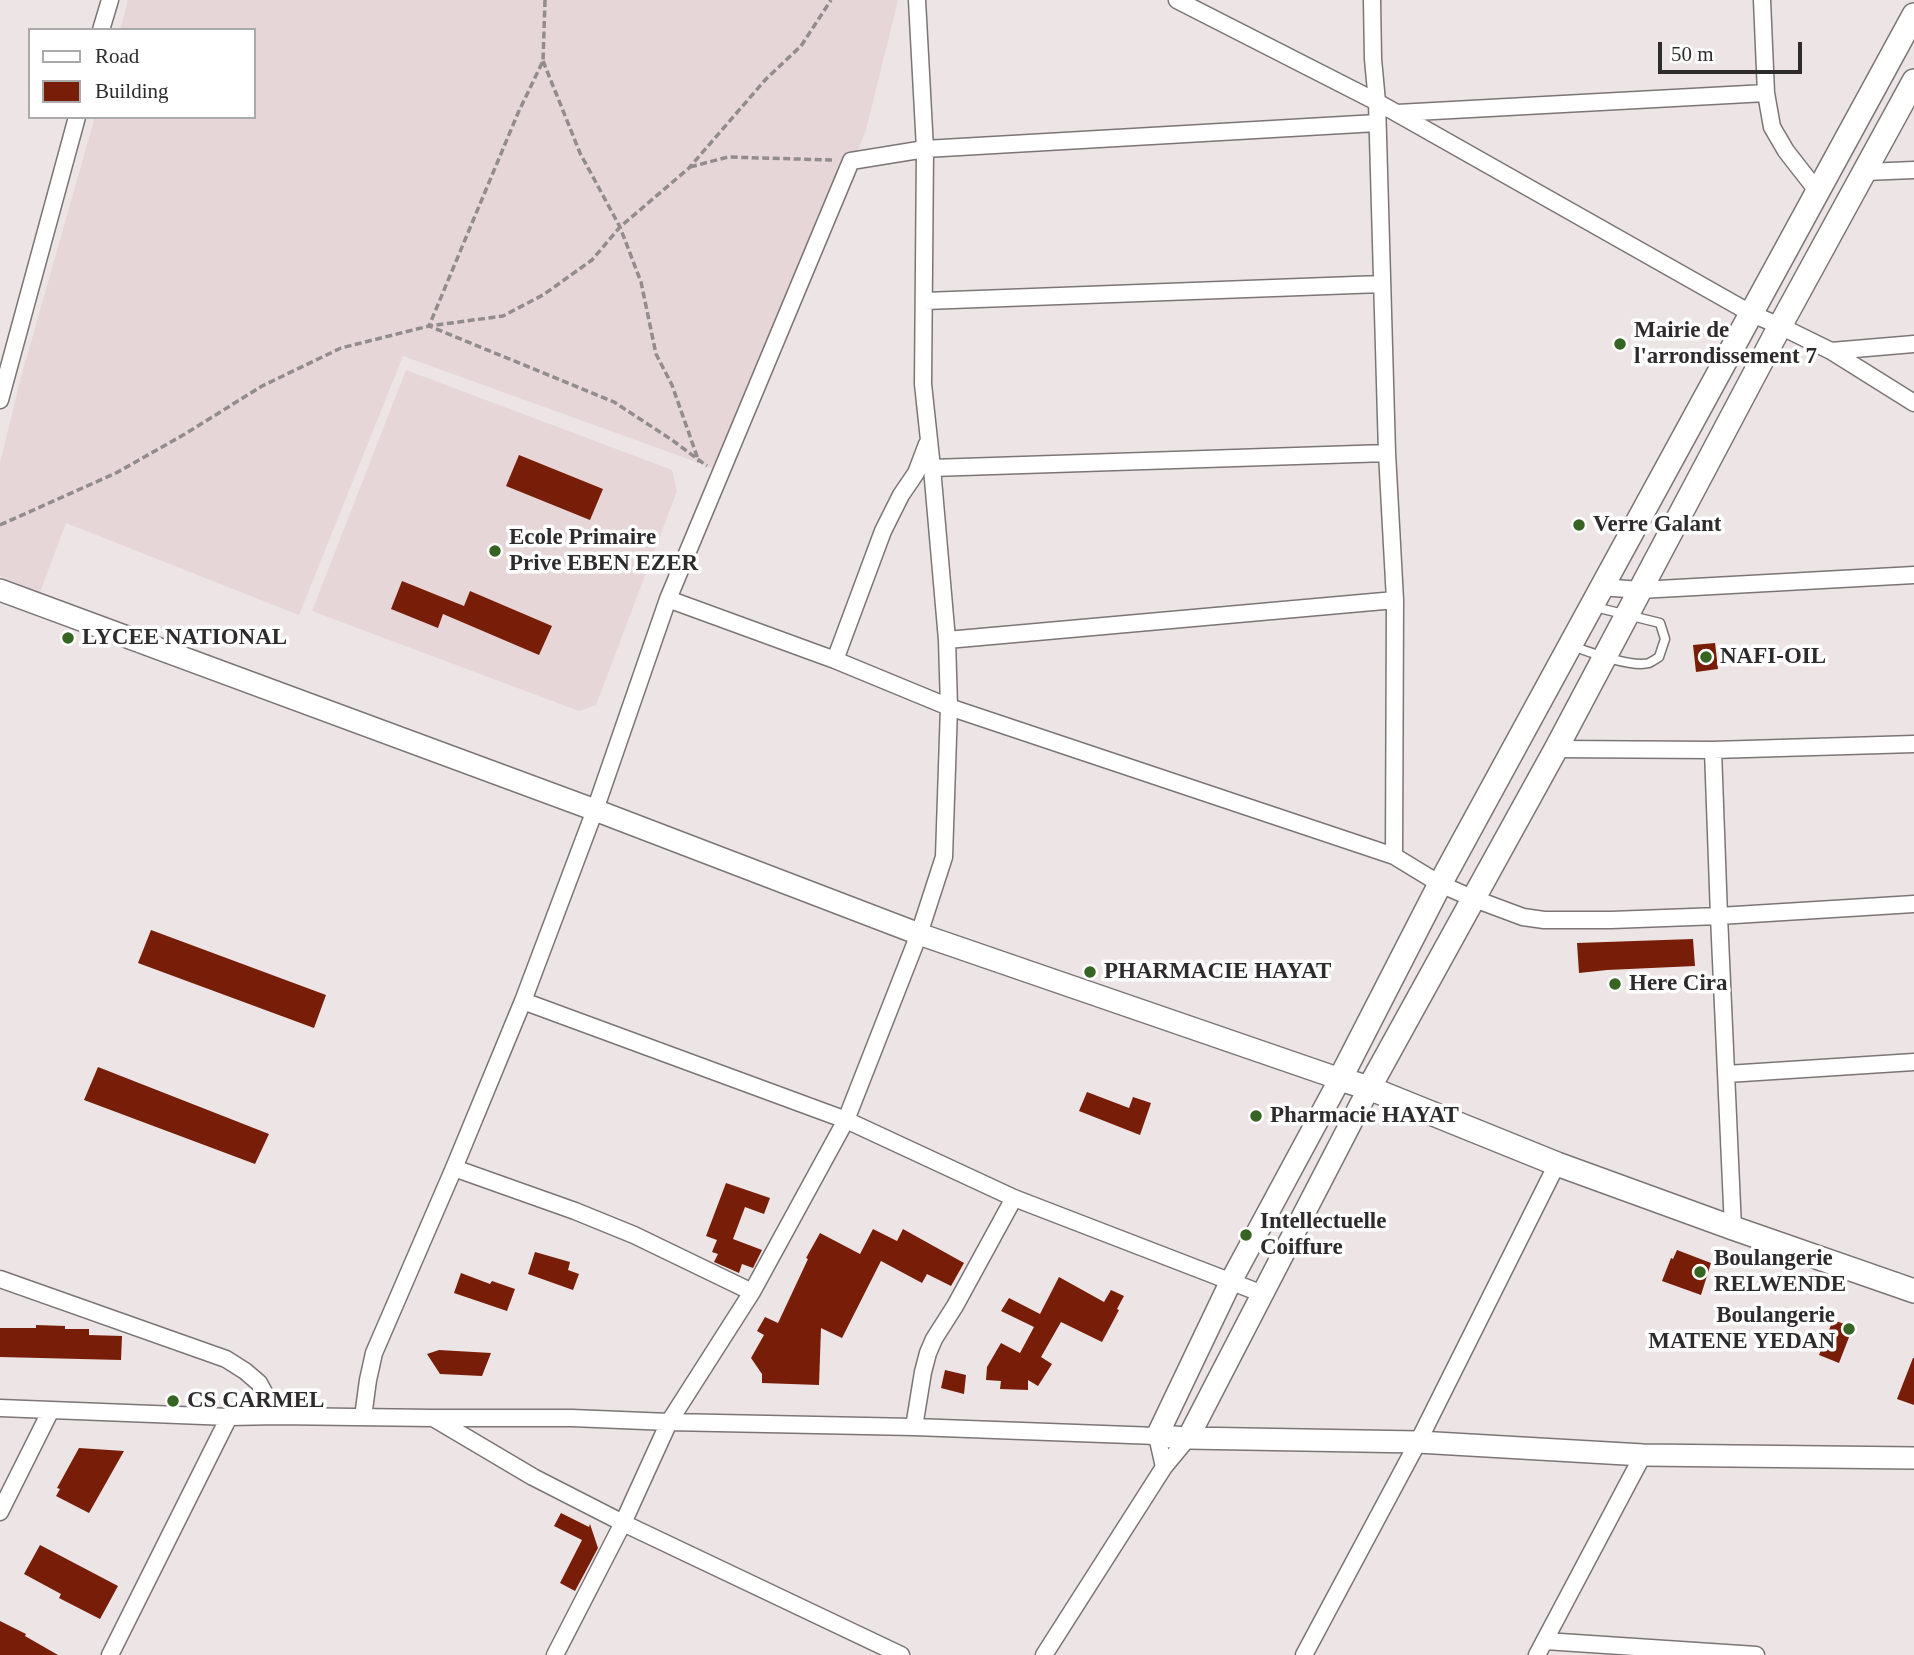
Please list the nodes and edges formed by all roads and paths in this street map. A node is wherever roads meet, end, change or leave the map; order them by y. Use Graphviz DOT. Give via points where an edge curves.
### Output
graph roads {
  1 [pos="109,0"];
  2 [pos="119,0"];
  3 [pos="545,0"];
  4 [pos="831,0"];
  5 [pos="917,0"];
  6 [pos="1177,0"];
  7 [pos="1372,0"];
  8 [pos="1762,0"];
  9 [pos="1914,15"];
  10 [pos="102,28"];
  11 [pos="543,61"];
  12 [pos="1914,81"];
  13 [pos="1766,93"];
  14 [pos="1377,102"];
  15 [pos="1397,113"];
  16 [pos="76,119"];
  17 [pos="1377,123"];
  18 [pos="925,149"];
  19 [pos="851,161"];
  20 [pos="689,168"];
  21 [pos="1914,170"];
  22 [pos="1865,172"];
  23 [pos="1818,192"];
  24 [pos="620,228"];
  25 [pos="1381,284"];
  26 [pos="925,301"];
  27 [pos="1752,314"];
  28 [pos="429,326"];
  29 [pos="1780,326"];
  30 [pos="1914,344"];
  31 [pos="1830,351"];
  32 [pos="0,400"];
  33 [pos="1914,403"];
  34 [pos="928,441"];
  35 [pos="1387,453"];
  36 [pos="699,462"];
  37 [pos="932,468"];
  38 [pos="721,474"];
  39 [pos="0,525"];
  40 [pos="1914,575"];
  41 [pos="0,590"];
  42 [pos="1640,590"];
  43 [pos="1596,597"];
  44 [pos="668,599"];
  45 [pos="1395,600"];
  46 [pos="1627,614"];
  47 [pos="947,640"];
  48 [pos="1570,645"];
  49 [pos="1604,658"];
  50 [pos="835,660"];
  51 [pos="948,707"];
  52 [pos="1914,744"];
  53 [pos="1556,749"];
  54 [pos="1713,750"];
  55 [pos="595,810"];
  56 [pos="1394,856"];
  57 [pos="1440,884"];
  58 [pos="1472,898"];
  59 [pos="1914,904"];
  60 [pos="1719,916"];
  61 [pos="919,934"];
  62 [pos="523,1001"];
  63 [pos="1914,1062"];
  64 [pos="1727,1074"];
  65 [pos="1340,1079"];
  66 [pos="1369,1088"];
  67 [pos="846,1120"];
  68 [pos="1557,1164"];
  69 [pos="454,1168"];
  70 [pos="1014,1198"];
  71 [pos="1733,1228"];
  72 [pos="0,1279"];
  73 [pos="1231,1281"];
  74 [pos="1913,1289"];
  75 [pos="752,1292"];
  76 [pos="1263,1294"];
  77 [pos="0,1408"];
  78 [pos="51,1410"];
  79 [pos="277,1416"];
  80 [pos="363,1416"];
  81 [pos="229,1417"];
  82 [pos="433,1418"];
  83 [pos="669,1422"];
  84 [pos="914,1427"];
  85 [pos="1157,1436"];
  86 [pos="1188,1438"];
  87 [pos="1418,1442"];
  88 [pos="1643,1455"];
  89 [pos="1914,1458"];
  90 [pos="1164,1467"];
  91 [pos="0,1512"];
  92 [pos="623,1523"];
  93 [pos="1541,1648"];
  94 [pos="1733,1654"];
  95 [pos="110,1655"];
  96 [pos="555,1655"];
  97 [pos="901,1655"];
  98 [pos="1044,1655"];
  99 [pos="1304,1655"];
  100 [pos="1756,1655"];
  1 -- 2 [label="street"];
  1 -- 10 [label="street"];
  3 -- 11 [label="path"];
  4 -- 20 [label="path" via="801,46"];
  5 -- 18 [label="street"];
  6 -- 14 [label="street"];
  7 -- 14 [label="street"];
  8 -- 13 [label="street"];
  9 -- 23 [label="main road"];
  11 -- 24 [label="path" via="580,153"];
  11 -- 28 [label="path"];
  12 -- 22 [label="main road"];
  13 -- 15 [label="street"];
  13 -- 23 [label="street" via="1772,127"];
  14 -- 15 [label="street"];
  14 -- 17 [label="street"];
  15 -- 27 [label="street"];
  16 -- 32 [label="street"];
  17 -- 18 [label="street"];
  17 -- 25 [label="street"];
  18 -- 19 [label="street"];
  18 -- 26 [label="street"];
  19 -- 20 [label="path" via="728,158"];
  19 -- 38 [label="street"];
  20 -- 24 [label="path"];
  21 -- 22 [label="street"];
  22 -- 29 [label="main road"];
  23 -- 27 [label="main road"];
  24 -- 28 [label="path" via="592,260 533,301 503,316"];
  24 -- 36 [label="path" via="640,282 656,354"];
  25 -- 26 [label="street"];
  25 -- 35 [label="street"];
  26 -- 34 [label="street" via="923,384"];
  27 -- 29 [label="street"];
  27 -- 43 [label="main road"];
  28 -- 36 [label="path" via="614,402"];
  28 -- 39 [label="path" via="341,348 262,386 116,473"];
  29 -- 31 [label="street"];
  29 -- 42 [label="main road"];
  30 -- 31 [label="street"];
  31 -- 33 [label="street"];
  34 -- 37 [label="street"];
  34 -- 50 [label="street" via="916,473 883,531"];
  35 -- 37 [label="street"];
  35 -- 45 [label="street"];
  36 -- 38 [label="path"];
  37 -- 47 [label="street"];
  38 -- 44 [label="street"];
  40 -- 42 [label="street"];
  41 -- 55 [label="street"];
  42 -- 43 [label="street"];
  42 -- 46 [label="main road"];
  43 -- 46 [label="lane"];
  43 -- 48 [label="main road"];
  44 -- 50 [label="street"];
  44 -- 55 [label="street"];
  45 -- 47 [label="street"];
  45 -- 56 [label="street"];
  46 -- 49 [label="main road"];
  46 -- 49 [label="lane" via="1660,623 1665,639 1659,657 1642,664"];
  47 -- 51 [label="street"];
  48 -- 49 [label="lane"];
  48 -- 57 [label="main road"];
  49 -- 53 [label="main road"];
  50 -- 51 [label="street"];
  51 -- 56 [label="street"];
  51 -- 61 [label="street" via="944,857"];
  52 -- 54 [label="street"];
  53 -- 54 [label="street"];
  53 -- 58 [label="main road"];
  54 -- 60 [label="street"];
  55 -- 61 [label="street"];
  55 -- 62 [label="street"];
  56 -- 57 [label="street"];
  57 -- 58 [label="street"];
  57 -- 65 [label="main road"];
  58 -- 60 [label="street" via="1544,920"];
  58 -- 66 [label="main road"];
  59 -- 60 [label="street"];
  60 -- 64 [label="street"];
  61 -- 65 [label="street"];
  61 -- 67 [label="street"];
  62 -- 67 [label="street"];
  62 -- 69 [label="street"];
  63 -- 64 [label="street"];
  64 -- 71 [label="street"];
  65 -- 66 [label="main road"];
  65 -- 73 [label="street"];
  66 -- 68 [label="main road"];
  66 -- 76 [label="street"];
  67 -- 70 [label="street"];
  67 -- 75 [label="street"];
  68 -- 71 [label="main road"];
  68 -- 87 [label="street"];
  69 -- 75 [label="street" via="622,1230"];
  69 -- 80 [label="street" via="374,1353"];
  70 -- 73 [label="street"];
  70 -- 84 [label="street" via="931,1346"];
  71 -- 74 [label="main road"];
  72 -- 79 [label="street" via="226,1359 260,1383"];
  73 -- 76 [label="street"];
  73 -- 85 [label="street"];
  75 -- 83 [label="street"];
  76 -- 86 [label="street"];
  77 -- 78 [label="street"];
  78 -- 81 [label="street"];
  78 -- 91 [label="street"];
  79 -- 80 [label="street"];
  79 -- 81 [label="street"];
  80 -- 82 [label="street"];
  81 -- 95 [label="street"];
  82 -- 83 [label="street"];
  82 -- 92 [label="street" via="533,1478"];
  83 -- 84 [label="street"];
  83 -- 92 [label="street"];
  84 -- 85 [label="street"];
  85 -- 86 [label="street"];
  85 -- 90 [label="street"];
  86 -- 87 [label="street"];
  86 -- 90 [label="street"];
  87 -- 88 [label="street"];
  87 -- 99 [label="street"];
  88 -- 89 [label="street"];
  88 -- 93 [label="street"];
  90 -- 98 [label="street"];
  92 -- 96 [label="street"];
  92 -- 97 [label="street"];
  93 -- 94 [label="street"];
  94 -- 100 [label="street"];
}
